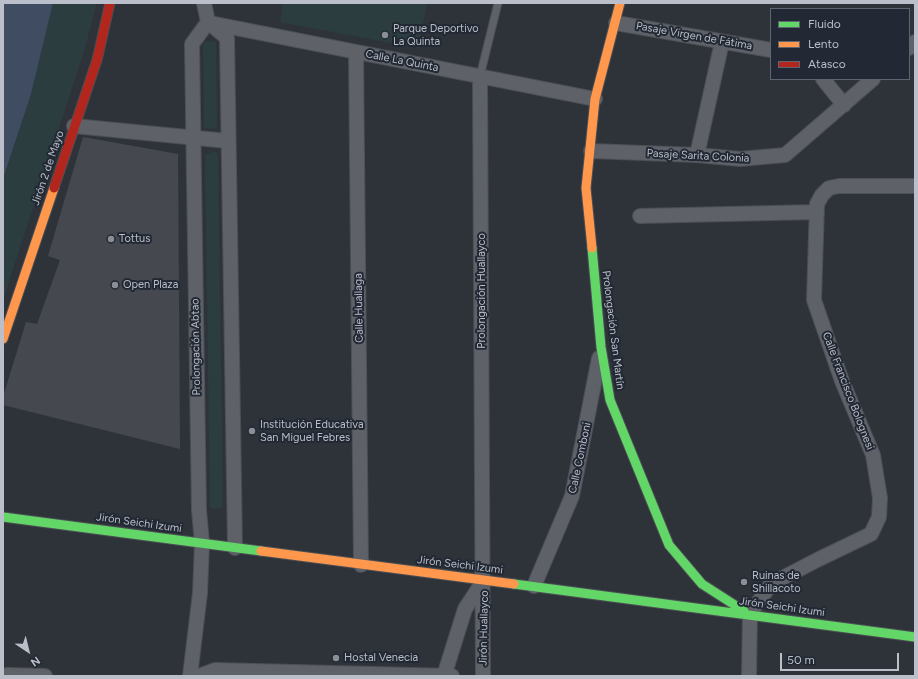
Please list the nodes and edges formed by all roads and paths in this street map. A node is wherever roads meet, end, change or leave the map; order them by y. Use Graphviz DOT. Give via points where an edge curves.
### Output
graph roads {
  1 [pos="110,3"];
  2 [pos="204,3"];
  3 [pos="498,3"];
  4 [pos="620,3"];
  5 [pos="208,22"];
  6 [pos="616,23"];
  7 [pos="722,42"];
  8 [pos="770,50"];
  9 [pos="356,52"];
  10 [pos="480,76"];
  11 [pos="824,80"];
  12 [pos="872,80"];
  13 [pos="595,99"];
  14 [pos="844,105"];
  15 [pos="74,126"];
  16 [pos="194,137"];
  17 [pos="228,141"];
  18 [pos="591,151"];
  19 [pos="697,155"];
  20 [pos="915,186"];
  21 [pos="817,212"];
  22 [pos="640,216"];
  23 [pos="3,339"];
  24 [pos="601,347"];
  25 [pos="3,517"];
  26 [pos="202,543"];
  27 [pos="235,548"];
  28 [pos="361,565"];
  29 [pos="484,580"];
  30 [pos="534,586"];
  31 [pos="750,614"];
  32 [pos="915,637"];
  33 [pos="7,674"];
  34 [pos="45,676"];
  35 [pos="190,676"];
  36 [pos="200,676"];
  37 [pos="446,676"];
  38 [pos="483,676"];
  39 [pos="749,676"];
  1 -- 15 [label="street, Jirón 2 de Mayo" via="97,60"];
  2 -- 5 [label="street"];
  3 -- 10 [label="lane, Prolongación Huallayco"];
  4 -- 6 [label="street, Prolongación San Martín"];
  5 -- 9 [label="street, Calle La Quinta"];
  5 -- 16 [label="street, Prolongación Abtao" via="192,44"];
  5 -- 17 [label="street" via="227,38"];
  6 -- 7 [label="street, Pasaje Virgen de Fátima"];
  6 -- 13 [label="street, Prolongación San Martín"];
  7 -- 8 [label="street, Pasaje Virgen de Fátima"];
  7 -- 19 [label="street"];
  9 -- 10 [label="street, Calle La Quinta"];
  9 -- 28 [label="street, Calle Huallaga"];
  10 -- 13 [label="street, Calle La Quinta"];
  10 -- 29 [label="street, Prolongación Huallayco"];
  11 -- 14 [label="street"];
  12 -- 14 [label="street, Pasaje Sarita Colonia"];
  13 -- 18 [label="street, Prolongación San Martín"];
  14 -- 19 [label="street, Pasaje Sarita Colonia" via="785,155 740,159"];
  15 -- 16 [label="street"];
  15 -- 23 [label="street, Jirón 2 de Mayo"];
  16 -- 17 [label="street"];
  16 -- 26 [label="street, Prolongación Abtao" via="198,502"];
  17 -- 27 [label="street"];
  18 -- 19 [label="street, Pasaje Sarita Colonia"];
  18 -- 24 [label="street, Prolongación San Martín" via="586,188"];
  20 -- 21 [label="street, Calle Francisco Bolognesi" via="829,188 817,204"];
  21 -- 22 [label="street"];
  21 -- 31 [label="street, Calle Francisco Bolognesi" via="814,300 842,380 873,455 880,498 879,517 871,534 771,584"];
  24 -- 30 [label="street, Calle Comboni" via="572,496"];
  24 -- 31 [label="street, Prolongación San Martín" via="610,400 668,545 702,584"];
  25 -- 26 [label="street, Jirón Seichi Izumi"];
  26 -- 27 [label="street, Jirón Seichi Izumi"];
  26 -- 35 [label="street, Prolongación Abtao" via="200,593"];
  27 -- 28 [label="street, Jirón Seichi Izumi"];
  28 -- 29 [label="street, Jirón Seichi Izumi"];
  29 -- 30 [label="street, Jirón Seichi Izumi"];
  29 -- 37 [label="street" via="465,609"];
  29 -- 38 [label="street, Jirón Huallayco"];
  30 -- 31 [label="street, Jirón Seichi Izumi"];
  31 -- 32 [label="street, Jirón Seichi Izumi"];
  31 -- 39 [label="street"];
  33 -- 34 [label="street"];
  36 -- 37 [label="street" via="215,670"];
}
